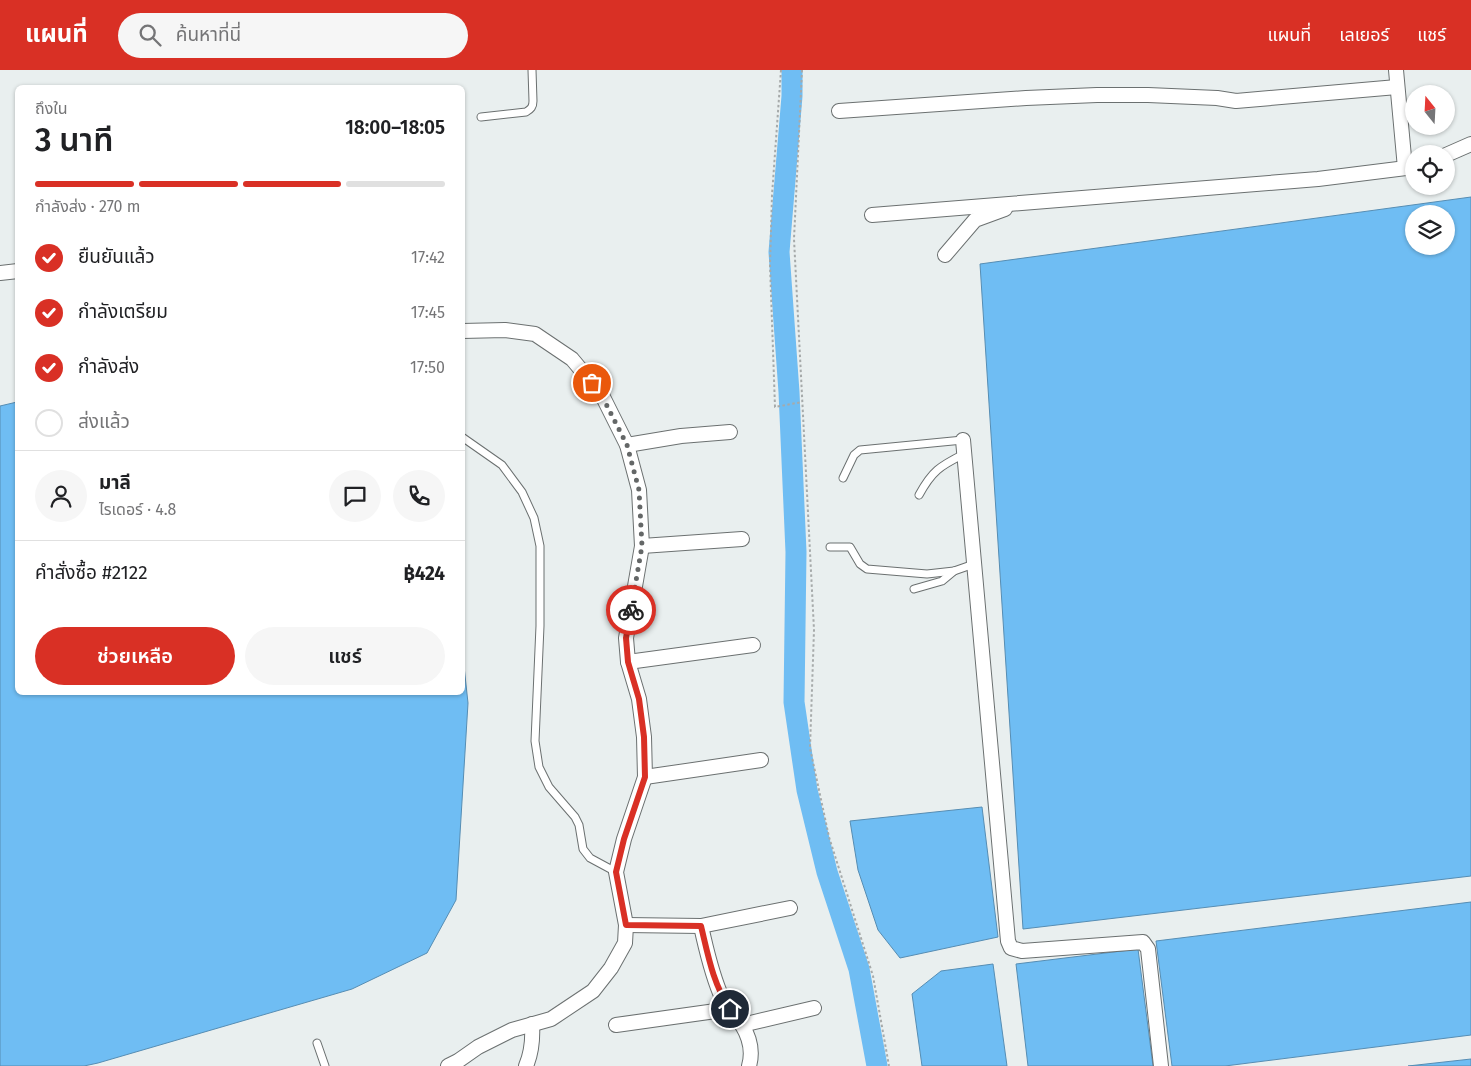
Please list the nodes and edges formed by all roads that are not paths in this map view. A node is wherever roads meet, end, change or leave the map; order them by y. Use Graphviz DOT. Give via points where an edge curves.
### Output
graph roads {
  1 [pos="532,70"];
  2 [pos="1396,70"];
  3 [pos="1398,87"];
  4 [pos="839,111"];
  5 [pos="481,117"];
  6 [pos="1471,144"];
  7 [pos="1406,145"];
  8 [pos="1455,151"];
  9 [pos="1405,168"];
  10 [pos="1022,203"];
  11 [pos="872,215"];
  12 [pos="945,255"];
  13 [pos="15,271"];
  14 [pos="0,273"];
  15 [pos="465,331"];
  16 [pos="730,432"];
  17 [pos="465,439"];
  18 [pos="627,445"];
  19 [pos="963,447"];
  20 [pos="843,478"];
  21 [pos="919,495"];
  22 [pos="742,539"];
  23 [pos="642,546"];
  24 [pos="830,547"];
  25 [pos="974,564"];
  26 [pos="954,571"];
  27 [pos="914,589"];
  28 [pos="753,645"];
  29 [pos="628,662"];
  30 [pos="762,760"];
  31 [pos="645,777"];
  32 [pos="616,872"];
  33 [pos="790,908"];
  34 [pos="626,925"];
  35 [pos="701,926"];
  36 [pos="814,1008"];
  37 [pos="730,1009"];
  38 [pos="532,1024"];
  39 [pos="616,1025"];
  40 [pos="742,1025"];
  41 [pos="317,1043"];
  42 [pos="325,1066"];
  43 [pos="448,1066"];
  44 [pos="526,1066"];
  45 [pos="748,1066"];
  46 [pos="1161,1066"];
  1 -- 5 [label="lane" via="531,109"];
  2 -- 3 [label="street"];
  3 -- 4 [label="street" via="1236,101 1097,95"];
  3 -- 7 [label="street"];
  6 -- 8 [label="street"];
  9 -- 10 [label="street" via="1318,179"];
  10 -- 11 [label="street"];
  10 -- 12 [label="street" via="975,220"];
  13 -- 14 [label="street"];
  15 -- 18 [label="street" via="505,330 535,334 572,358 602,396"];
  16 -- 18 [label="street"];
  17 -- 32 [label="lane" via="502,465 522,492 534,518 540,546 535,741 539,767 549,787 575,817 583,849 590,858"];
  18 -- 23 [label="street" via="639,490"];
  19 -- 20 [label="lane" via="860,450 851,459"];
  19 -- 21 [label="lane" via="937,469"];
  19 -- 25 [label="street"];
  22 -- 23 [label="street"];
  23 -- 29 [label="street" via="626,638"];
  24 -- 26 [label="lane" via="850,547 860,564 867,568 927,574"];
  25 -- 26 [label="lane"];
  25 -- 46 [label="street" via="1008,941 1011,948 1022,951 1146,944"];
  26 -- 27 [label="lane" via="942,581"];
  28 -- 29 [label="street"];
  29 -- 31 [label="street" via="639,699"];
  30 -- 31 [label="street"];
  31 -- 32 [label="street"];
  32 -- 34 [label="street"];
  33 -- 35 [label="street"];
  34 -- 35 [label="street"];
  34 -- 38 [label="street" via="625,943 593,991 551,1019"];
  35 -- 37 [label="street" via="710,967 721,996"];
  36 -- 40 [label="street"];
  37 -- 39 [label="street"];
  37 -- 40 [label="street"];
  38 -- 43 [label="street" via="478,1047"];
  38 -- 44 [label="street" via="533,1043"];
  40 -- 45 [label="street" via="751,1050"];
  41 -- 42 [label="lane"];
}
